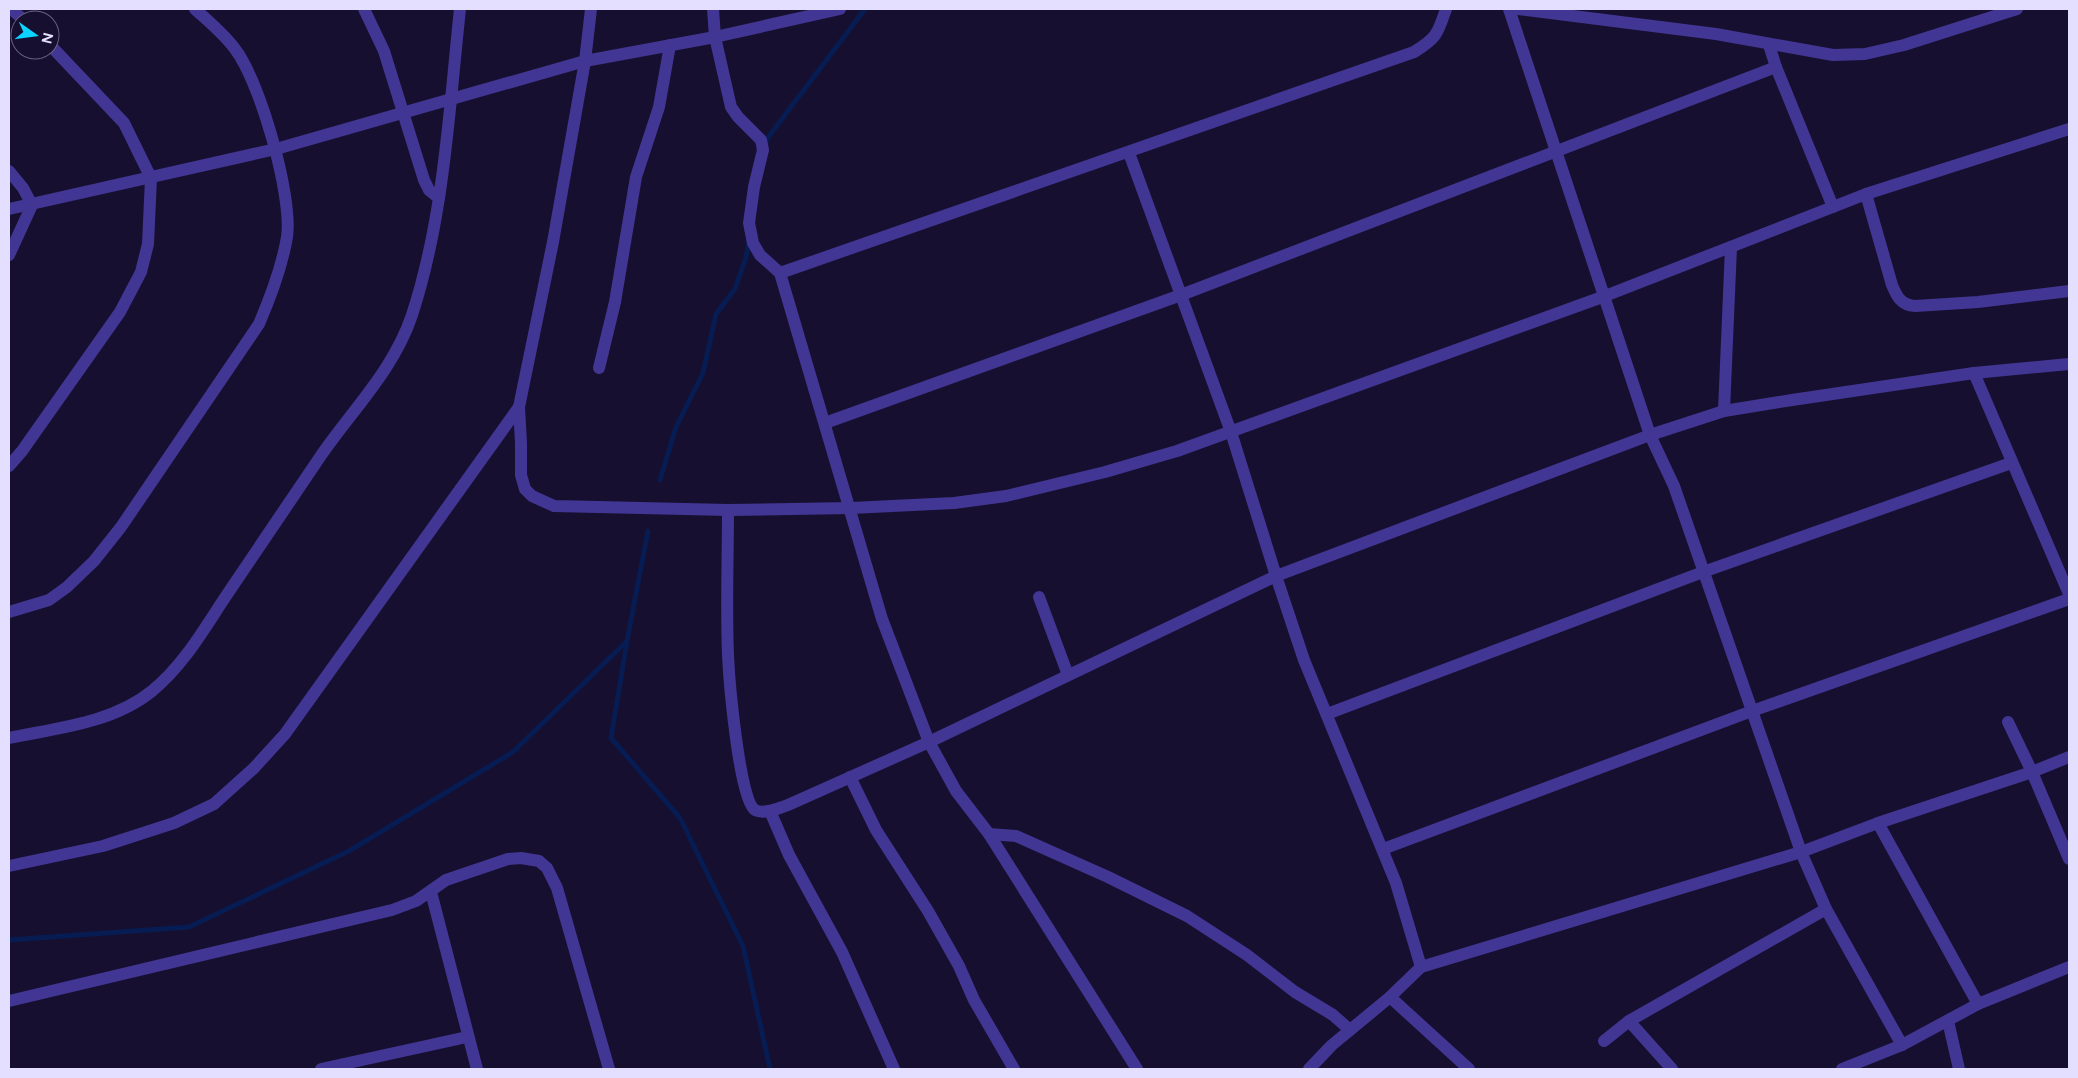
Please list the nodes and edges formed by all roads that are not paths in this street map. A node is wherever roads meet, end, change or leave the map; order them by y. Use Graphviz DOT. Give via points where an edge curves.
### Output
graph roads {
  1 [pos="195,9"];
  2 [pos="364,9"];
  3 [pos="460,9"];
  4 [pos="591,9"];
  5 [pos="713,9"];
  6 [pos="840,9"];
  7 [pos="1446,9"];
  8 [pos="1509,9"];
  9 [pos="1518,9"];
  10 [pos="2017,9"];
  11 [pos="824,11"];
  12 [pos="715,37"];
  13 [pos="670,45"];
  14 [pos="1769,45"];
  15 [pos="60,56"];
  16 [pos="585,61"];
  17 [pos="1776,67"];
  18 [pos="450,100"];
  19 [pos="404,113"];
  20 [pos="2069,129"];
  21 [pos="276,149"];
  22 [pos="1555,152"];
  23 [pos="1129,153"];
  24 [pos="9,172"];
  25 [pos="151,178"];
  26 [pos="1866,194"];
  27 [pos="439,198"];
  28 [pos="32,205"];
  29 [pos="1833,207"];
  30 [pos="9,209"];
  31 [pos="1731,247"];
  32 [pos="9,255"];
  33 [pos="780,273"];
  34 [pos="2069,291"];
  35 [pos="1182,295"];
  36 [pos="1605,296"];
  37 [pos="2069,364"];
  38 [pos="599,368"];
  39 [pos="1974,373"];
  40 [pos="518,407"];
  41 [pos="1724,411"];
  42 [pos="826,423"];
  43 [pos="1231,432"];
  44 [pos="1650,436"];
  45 [pos="2011,463"];
  46 [pos="9,466"];
  47 [pos="850,508"];
  48 [pos="728,510"];
  49 [pos="1703,572"];
  50 [pos="1276,576"];
  51 [pos="2069,594"];
  52 [pos="1039,598"];
  53 [pos="2069,599"];
  54 [pos="9,612"];
  55 [pos="1068,675"];
  56 [pos="1752,711"];
  57 [pos="1327,714"];
  58 [pos="2008,722"];
  59 [pos="9,738"];
  60 [pos="929,742"];
  61 [pos="2069,757"];
  62 [pos="2032,772"];
  63 [pos="850,777"];
  64 [pos="770,811"];
  65 [pos="1878,823"];
  66 [pos="989,834"];
  67 [pos="1383,849"];
  68 [pos="1802,852"];
  69 [pos="2069,859"];
  70 [pos="9,866"];
  71 [pos="431,892"];
  72 [pos="1826,909"];
  73 [pos="1421,967"];
  74 [pos="2069,967"];
  75 [pos="1390,997"];
  76 [pos="9,1001"];
  77 [pos="1978,1004"];
  78 [pos="1629,1021"];
  79 [pos="1948,1021"];
  80 [pos="1350,1030"];
  81 [pos="468,1037"];
  82 [pos="1604,1042"];
  83 [pos="1902,1045"];
  84 [pos="321,1069"];
  85 [pos="477,1069"];
  86 [pos="609,1069"];
  87 [pos="894,1069"];
  88 [pos="1014,1069"];
  89 [pos="1137,1069"];
  90 [pos="1309,1069"];
  91 [pos="1468,1069"];
  92 [pos="1672,1069"];
  93 [pos="1842,1069"];
  94 [pos="1959,1069"];
  1 -- 21 [label="street" via="236,50 256,88"];
  2 -- 19 [label="street" via="384,51"];
  3 -- 18 [label="street"];
  4 -- 16 [label="street"];
  5 -- 12 [label="street"];
  6 -- 11 [label="street"];
  7 -- 23 [label="street" via="1432,41 1414,52"];
  8 -- 22 [label="street"];
  9 -- 14 [label="street" via="1716,34"];
  10 -- 14 [label="street" via="1865,54 1833,55"];
  11 -- 12 [label="street"];
  12 -- 13 [label="street"];
  12 -- 33 [label="street" via="731,107 761,140 749,223 753,243 760,255"];
  13 -- 16 [label="street"];
  13 -- 38 [label="street" via="659,107 636,177 615,302"];
  14 -- 17 [label="street"];
  15 -- 25 [label="street" via="124,123"];
  16 -- 18 [label="street"];
  16 -- 40 [label="street" via="554,242"];
  17 -- 22 [label="street"];
  17 -- 29 [label="street"];
  18 -- 19 [label="street"];
  18 -- 27 [label="street"];
  19 -- 21 [label="street"];
  19 -- 27 [label="street" via="424,180 429,190"];
  20 -- 26 [label="street"];
  21 -- 25 [label="street"];
  21 -- 54 [label="street" via="285,196 287,236 271,296 259,324 94,561 49,600"];
  22 -- 35 [label="street"];
  22 -- 36 [label="street"];
  23 -- 33 [label="street"];
  23 -- 35 [label="street"];
  24 -- 28 [label="street"];
  25 -- 28 [label="street"];
  25 -- 46 [label="street" via="148,244 141,272 120,312"];
  26 -- 29 [label="street"];
  26 -- 34 [label="street" via="1892,285 1905,304 1978,302"];
  27 -- 59 [label="street" via="412,315 398,347 375,387 336,434 190,650 153,691 130,706 108,716"];
  28 -- 30 [label="street"];
  28 -- 32 [label="street"];
  29 -- 31 [label="street"];
  31 -- 36 [label="street"];
  31 -- 41 [label="street"];
  33 -- 42 [label="street"];
  35 -- 42 [label="street"];
  35 -- 43 [label="street"];
  36 -- 43 [label="street"];
  36 -- 44 [label="street"];
  37 -- 39 [label="street"];
  39 -- 41 [label="street"];
  39 -- 45 [label="street"];
  40 -- 48 [label="street" via="521,475 525,489 543,502 574,508"];
  40 -- 70 [label="street" via="285,734 254,768 214,804 174,823 103,846"];
  41 -- 44 [label="street"];
  42 -- 47 [label="street"];
  43 -- 47 [label="street" via="1177,452 1006,496 954,503"];
  43 -- 50 [label="street"];
  44 -- 49 [label="street" via="1674,486"];
  44 -- 50 [label="street"];
  45 -- 49 [label="street"];
  45 -- 51 [label="street"];
  47 -- 48 [label="street"];
  47 -- 60 [label="street" via="882,619"];
  48 -- 64 [label="street" via="728,655 740,761 750,805 756,810"];
  49 -- 56 [label="street"];
  49 -- 57 [label="street"];
  50 -- 55 [label="street"];
  50 -- 57 [label="street" via="1304,660"];
  52 -- 55 [label="street"];
  53 -- 56 [label="street"];
  55 -- 60 [label="street"];
  56 -- 67 [label="street"];
  56 -- 68 [label="street"];
  57 -- 67 [label="street"];
  58 -- 62 [label="street"];
  60 -- 63 [label="street"];
  60 -- 66 [label="street" via="956,791"];
  61 -- 62 [label="street"];
  62 -- 65 [label="street"];
  62 -- 69 [label="street"];
  63 -- 64 [label="street"];
  63 -- 88 [label="street" via="876,830 928,911"];
  64 -- 87 [label="street" via="789,855 842,952"];
  65 -- 68 [label="street"];
  65 -- 77 [label="street"];
  66 -- 80 [label="street" via="1016,836 1186,916 1247,955"];
  66 -- 89 [label="street"];
  67 -- 73 [label="street"];
  68 -- 72 [label="street"];
  68 -- 73 [label="street"];
  71 -- 76 [label="street" via="392,910"];
  71 -- 81 [label="street"];
  71 -- 86 [label="street" via="446,880 508,858 539,861 547,868 557,888"];
  72 -- 78 [label="street"];
  72 -- 83 [label="street"];
  73 -- 75 [label="street"];
  74 -- 77 [label="street"];
  75 -- 80 [label="street"];
  75 -- 91 [label="street"];
  77 -- 79 [label="street"];
  78 -- 82 [label="street"];
  78 -- 92 [label="street"];
  79 -- 83 [label="street"];
  79 -- 94 [label="street"];
  80 -- 90 [label="street"];
  81 -- 84 [label="street"];
  81 -- 85 [label="street"];
  83 -- 93 [label="street"];
}
